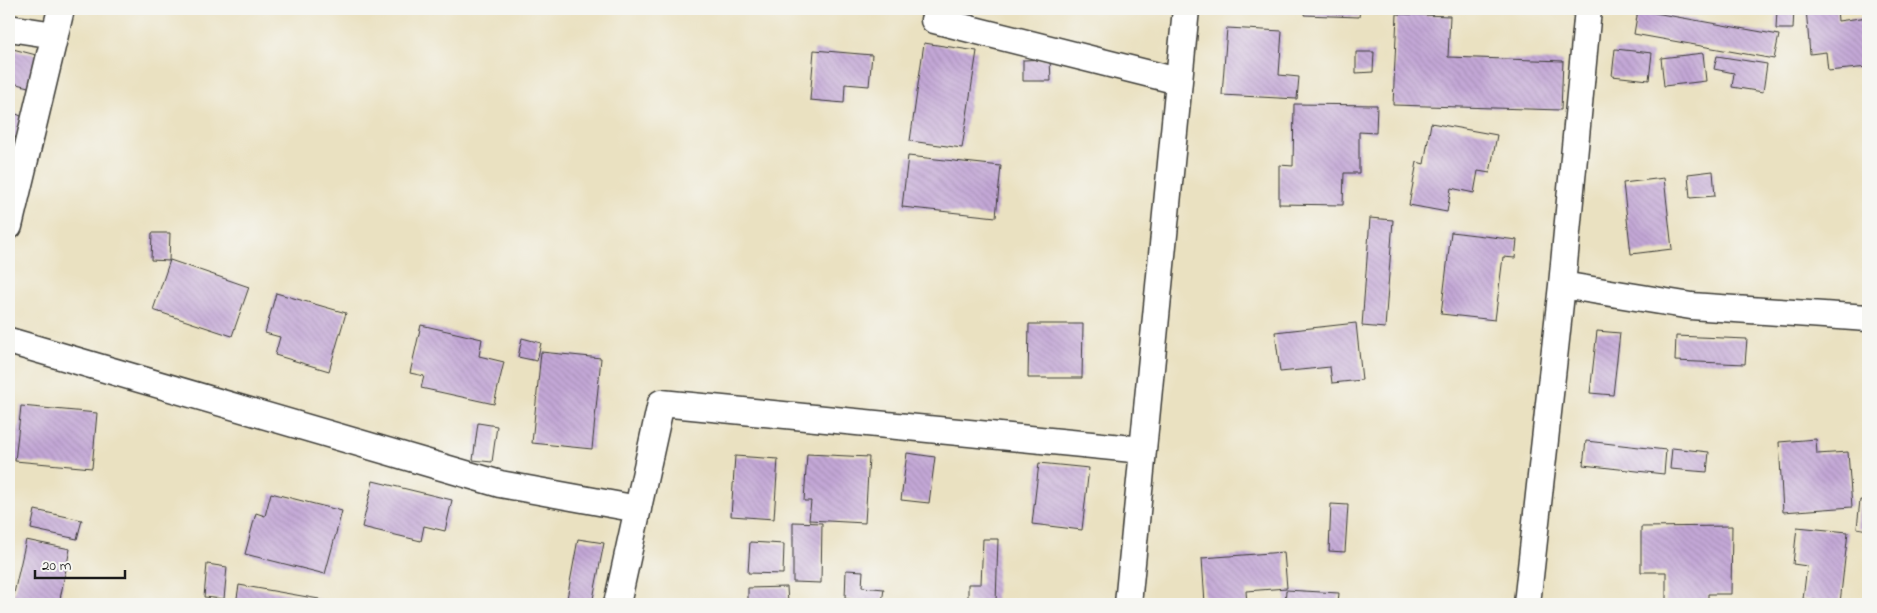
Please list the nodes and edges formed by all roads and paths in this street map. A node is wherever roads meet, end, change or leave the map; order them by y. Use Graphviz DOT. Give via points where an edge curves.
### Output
graph roads {
  1 [pos="61,9"];
  2 [pos="1186,9"];
  3 [pos="1588,9"];
  4 [pos="934,20"];
  5 [pos="9,28"];
  6 [pos="55,35"];
  7 [pos="1178,81"];
  8 [pos="9,226"];
  9 [pos="1562,285"];
  10 [pos="1868,318"];
  11 [pos="9,341"];
  12 [pos="1142,450"];
  13 [pos="638,509"];
  14 [pos="617,604"];
  15 [pos="1128,604"];
  16 [pos="1527,604"];
  1 -- 6 [label="street"];
  2 -- 7 [label="street"];
  3 -- 9 [label="street"];
  4 -- 7 [label="street"];
  5 -- 6 [label="street"];
  6 -- 8 [label="street"];
  7 -- 12 [label="street"];
  9 -- 10 [label="street" via="1690,306"];
  9 -- 16 [label="street"];
  11 -- 13 [label="street" via="500,484"];
  12 -- 13 [label="street" via="661,403"];
  12 -- 15 [label="street"];
  13 -- 14 [label="street"];
}
